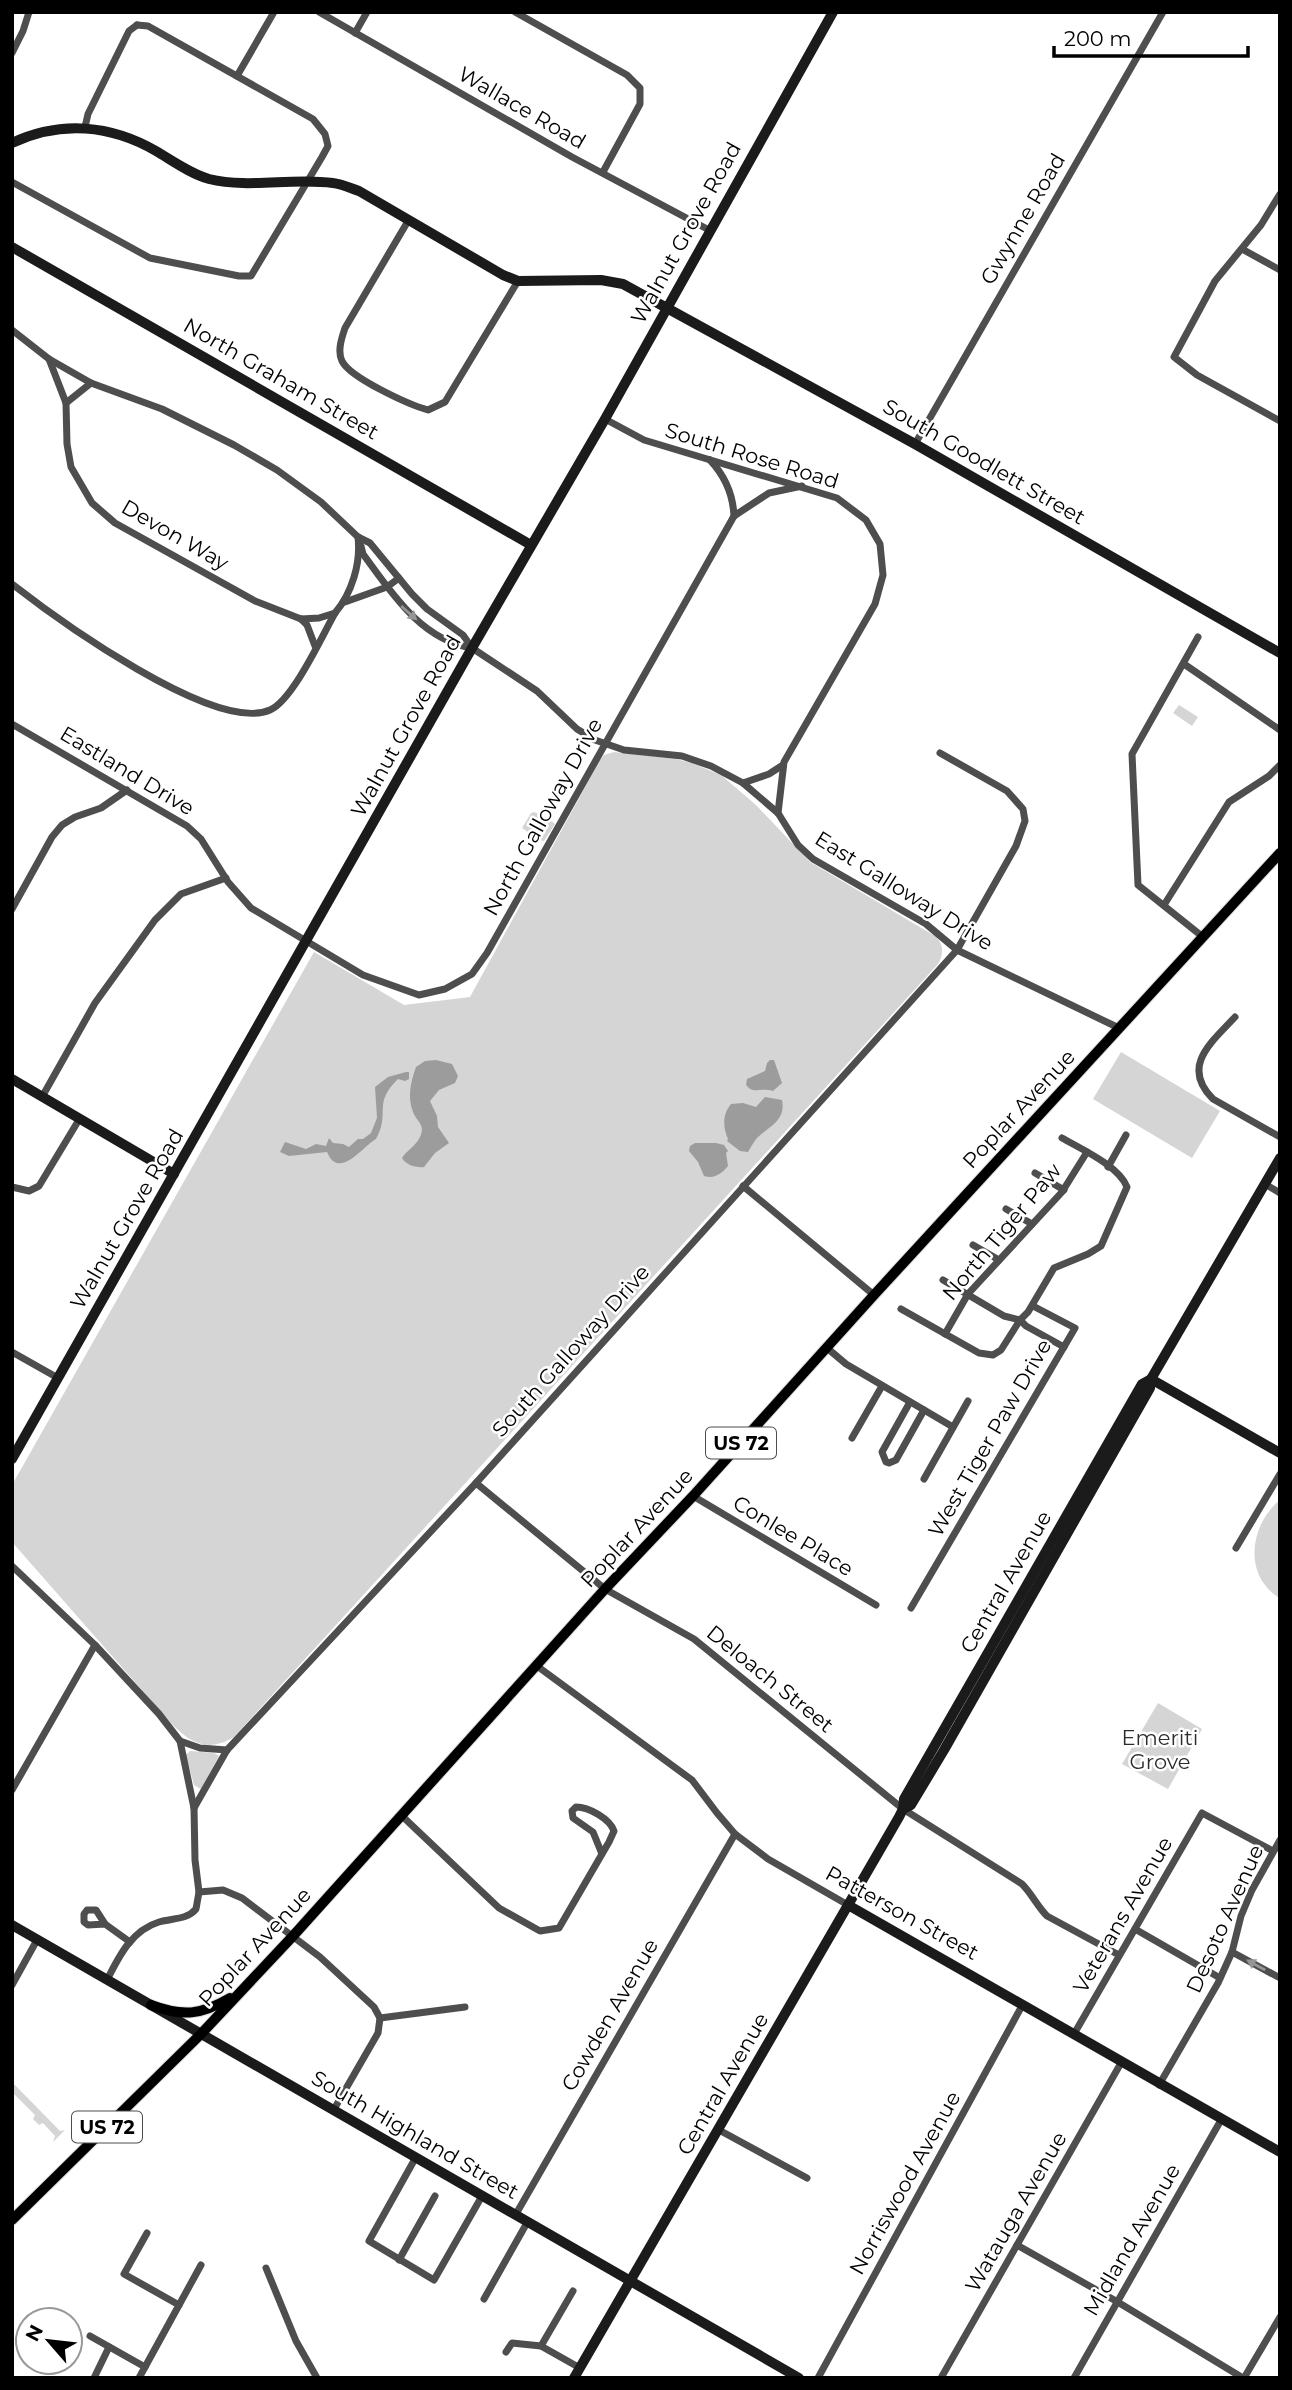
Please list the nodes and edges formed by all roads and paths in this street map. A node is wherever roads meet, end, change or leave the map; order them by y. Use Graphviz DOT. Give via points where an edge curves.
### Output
graph roads {
  1 [pos="29,12"];
  2 [pos="274,12"];
  3 [pos="319,12"];
  4 [pos="367,12"];
  5 [pos="515,12"];
  6 [pos="833,12"];
  7 [pos="1163,12"];
  8 [pos="355,33"];
  9 [pos="12,53"];
  10 [pos="237,76"];
  11 [pos="85,127"];
  12 [pos="12,143"];
  13 [pos="603,172"];
  14 [pos="308,181"];
  15 [pos="12,182"];
  16 [pos="1280,194"];
  17 [pos="408,221"];
  18 [pos="709,230"];
  19 [pos="12,247"];
  20 [pos="1242,249"];
  21 [pos="1280,270"];
  22 [pos="518,281"];
  23 [pos="667,308"];
  24 [pos="12,330"];
  25 [pos="49,359"];
  26 [pos="91,383"];
  27 [pos="66,403"];
  28 [pos="605,419"];
  29 [pos="1280,421"];
  30 [pos="915,444"];
  31 [pos="710,460"];
  32 [pos="802,486"];
  33 [pos="734,516"];
  34 [pos="358,537"];
  35 [pos="531,545"];
  36 [pos="399,578"];
  37 [pos="12,584"];
  38 [pos="387,587"];
  39 [pos="345,601"];
  40 [pos="335,613"];
  41 [pos="301,619"];
  42 [pos="1198,637"];
  43 [pos="315,646"];
  44 [pos="472,648"];
  45 [pos="1280,653"];
  46 [pos="1184,664"];
  47 [pos="12,724"];
  48 [pos="1280,730"];
  49 [pos="604,743"];
  50 [pos="940,753"];
  51 [pos="783,765"];
  52 [pos="1280,765"];
  53 [pos="743,783"];
  54 [pos="127,790"];
  55 [pos="778,813"];
  56 [pos="1280,853"];
  57 [pos="226,878"];
  58 [pos="1164,905"];
  59 [pos="12,909"];
  60 [pos="1203,937"];
  61 [pos="306,941"];
  62 [pos="957,950"];
  63 [pos="1235,1017"];
  64 [pos="1119,1028"];
  65 [pos="12,1079"];
  66 [pos="42,1097"];
  67 [pos="80,1118"];
  68 [pos="1126,1135"];
  69 [pos="1280,1137"];
  70 [pos="1062,1138"];
  71 [pos="1087,1152"];
  72 [pos="1280,1158"];
  73 [pos="1108,1167"];
  74 [pos="1035,1173"];
  75 [pos="174,1174"];
  76 [pos="1265,1184"];
  77 [pos="743,1186"];
  78 [pos="12,1187"];
  79 [pos="1064,1190"];
  80 [pos="1280,1193"];
  81 [pos="1006,1209"];
  82 [pos="1032,1224"];
  83 [pos="973,1245"];
  84 [pos="999,1260"];
  85 [pos="943,1280"];
  86 [pos="968,1294"];
  87 [pos="874,1295"];
  88 [pos="1033,1306"];
  89 [pos="901,1309"];
  90 [pos="1020,1320"];
  91 [pos="945,1334"];
  92 [pos="1065,1347"];
  93 [pos="827,1348"];
  94 [pos="12,1352"];
  95 [pos="58,1378"];
  96 [pos="1151,1378"];
  97 [pos="882,1385"];
  98 [pos="968,1401"];
  99 [pos="910,1402"];
  100 [pos="924,1410"];
  101 [pos="953,1427"];
  102 [pos="852,1438"];
  103 [pos="1280,1453"];
  104 [pos="12,1458"];
  105 [pos="1280,1474"];
  106 [pos="924,1479"];
  107 [pos="476,1483"];
  108 [pos="693,1496"];
  109 [pos="1236,1548"];
  110 [pos="12,1566"];
  111 [pos="605,1589"];
  112 [pos="876,1605"];
  113 [pos="911,1608"];
  114 [pos="95,1645"];
  115 [pos="537,1666"];
  116 [pos="180,1741"];
  117 [pos="227,1750"];
  118 [pos="12,1790"];
  119 [pos="194,1808"];
  120 [pos="903,1810"];
  121 [pos="401,1815"];
  122 [pos="735,1834"];
  123 [pos="1280,1840"];
  124 [pos="1273,1852"];
  125 [pos="602,1854"];
  126 [pos="198,1892"];
  127 [pos="848,1905"];
  128 [pos="105,1924"];
  129 [pos="12,1926"];
  130 [pos="1135,1929"];
  131 [pos="293,1936"];
  132 [pos="37,1940"];
  133 [pos="130,1942"];
  134 [pos="1232,1952"];
  135 [pos="1119,1955"];
  136 [pos="1220,1978"];
  137 [pos="1280,1978"];
  138 [pos="107,1980"];
  139 [pos="12,1985"];
  140 [pos="241,1991"];
  141 [pos="1023,2004"];
  142 [pos="151,2005"];
  143 [pos="465,2007"];
  144 [pos="380,2018"];
  145 [pos="201,2034"];
  146 [pos="1074,2035"];
  147 [pos="1121,2063"];
  148 [pos="1160,2085"];
  149 [pos="333,2111"];
  150 [pos="1221,2120"];
  151 [pos="719,2130"];
  152 [pos="1279,2149"];
  153 [pos="416,2157"];
  154 [pos="807,2178"];
  155 [pos="435,2196"];
  156 [pos="482,2196"];
  157 [pos="516,2214"];
  158 [pos="12,2220"];
  159 [pos="528,2221"];
  160 [pos="147,2233"];
  161 [pos="1017,2245"];
  162 [pos="399,2260"];
  163 [pos="201,2265"];
  164 [pos="266,2268"];
  165 [pos="632,2281"];
  166 [pos="573,2291"];
  167 [pos="484,2299"];
  168 [pos="1116,2301"];
  169 [pos="179,2305"];
  170 [pos="1280,2317"];
  171 [pos="90,2336"];
  172 [pos="541,2346"];
  173 [pos="109,2347"];
  174 [pos="506,2352"];
  175 [pos="145,2367"];
  176 [pos="577,2373"];
  177 [pos="94,2378"];
  178 [pos="139,2378"];
  179 [pos="317,2378"];
  180 [pos="799,2378"];
  181 [pos="818,2378"];
  182 [pos="941,2378"];
  183 [pos="1074,2378"];
  184 [pos="1244,2378"];
  1 -- 9 [label="street"];
  2 -- 10 [label="street"];
  3 -- 8 [label="street, Wallace Road"];
  4 -- 8 [label="street"];
  5 -- 13 [label="street" via="627,75 640,88 640,104"];
  6 -- 18 [label="main road, Walnut Grove Road"];
  7 -- 30 [label="street, Gwynne Road"];
  8 -- 13 [label="street, Wallace Road"];
  10 -- 11 [label="street" via="136,21"];
  10 -- 14 [label="street" via="320,126 328,146"];
  11 -- 12 [label="main road" via="48,131"];
  11 -- 14 [label="main road" via="127,137 208,178"];
  13 -- 18 [label="street, Wallace Road"];
  14 -- 15 [label="street" via="251,276 150,258"];
  14 -- 17 [label="main road" via="359,191"];
  16 -- 20 [label="street"];
  17 -- 22 [label="main road"];
  17 -- 22 [label="street" via="345,328 340,346 341,360 353,372 408,404 428,410 445,402"];
  18 -- 23 [label="main road, Walnut Grove Road"];
  19 -- 35 [label="main road, North Graham Street"];
  20 -- 21 [label="street"];
  20 -- 29 [label="street" via="1215,281 1174,357 1197,375"];
  22 -- 23 [label="main road, South Goodlett Street" via="624,284"];
  23 -- 28 [label="main road, Walnut Grove Road"];
  23 -- 30 [label="main road, South Goodlett Street"];
  24 -- 25 [label="street"];
  25 -- 26 [label="street"];
  25 -- 27 [label="street, Devon Way"];
  26 -- 27 [label="street"];
  26 -- 34 [label="street" via="162,409 234,445 321,502"];
  27 -- 41 [label="street, Devon Way" via="71,467 92,503 154,547 255,601"];
  28 -- 31 [label="street, South Rose Road" via="644,440"];
  28 -- 35 [label="main road, Walnut Grove Road"];
  30 -- 45 [label="main road, South Goodlett Street"];
  31 -- 32 [label="street, South Rose Road"];
  31 -- 33 [label="street" via="728,489"];
  32 -- 33 [label="street, North Galloway Drive" via="769,493"];
  32 -- 51 [label="street, South Rose Road" via="837,498 866,520 880,544 883,575 875,604"];
  33 -- 49 [label="street, North Galloway Drive"];
  34 -- 36 [label="street" via="370,543"];
  34 -- 38 [label="street" via="363,554"];
  34 -- 39 [label="street" via="359,556"];
  35 -- 44 [label="main road, Walnut Grove Road"];
  36 -- 38 [label="street"];
  36 -- 44 [label="street"];
  37 -- 43 [label="street" via="103,648 181,694 236,711 253,713 275,706 294,685"];
  38 -- 39 [label="street"];
  38 -- 44 [label="street, one-way" via="426,628 456,645"];
  39 -- 40 [label="street"];
  40 -- 41 [label="street"];
  40 -- 43 [label="street"];
  41 -- 43 [label="street"];
  42 -- 46 [label="street"];
  44 -- 49 [label="street, East Galloway Drive" via="537,691 576,729"];
  44 -- 61 [label="main road, Walnut Grove Road"];
  46 -- 48 [label="street"];
  46 -- 58 [label="street" via="1132,754 1138,885"];
  47 -- 54 [label="street, Eastland Drive"];
  49 -- 53 [label="street, East Galloway Drive" via="624,750 682,756"];
  49 -- 61 [label="street, North Galloway Drive" via="472,974 445,989 419,995 363,975"];
  50 -- 62 [label="street, South Galloway Drive" via="1007,791 1023,809 1025,821 1016,846"];
  51 -- 53 [label="street"];
  51 -- 55 [label="street, South Rose Road"];
  52 -- 58 [label="street" via="1229,802"];
  53 -- 55 [label="street, East Galloway Drive"];
  54 -- 57 [label="street, Eastland Drive" via="194,831"];
  54 -- 59 [label="street" via="101,808 62,824"];
  55 -- 62 [label="street, East Galloway Drive" via="813,859 926,924"];
  56 -- 60 [label="main road, Poplar Avenue / US 72"];
  57 -- 61 [label="street, Eastland Drive" via="251,908"];
  57 -- 66 [label="street" via="181,894 155,920 98,998"];
  58 -- 60 [label="street"];
  60 -- 64 [label="main road, Poplar Avenue / US 72"];
  61 -- 75 [label="main road, Walnut Grove Road"];
  62 -- 64 [label="street, East Galloway Drive"];
  62 -- 77 [label="street, South Galloway Drive"];
  63 -- 69 [label="street" via="1202,1056 1198,1072 1202,1086 1213,1099"];
  64 -- 87 [label="main road, Poplar Avenue / US 72"];
  65 -- 66 [label="main road"];
  66 -- 67 [label="main road"];
  67 -- 75 [label="main road"];
  67 -- 78 [label="street" via="39,1186 29,1191"];
  68 -- 73 [label="street"];
  70 -- 71 [label="street"];
  71 -- 73 [label="street"];
  71 -- 79 [label="street, North Tiger Paw"];
  72 -- 76 [label="main road, Central Avenue"];
  73 -- 88 [label="street" via="1127,1187 1101,1246 1054,1268"];
  74 -- 79 [label="street"];
  75 -- 95 [label="main road, Walnut Grove Road"];
  76 -- 80 [label="street"];
  76 -- 96 [label="main road, Central Avenue"];
  77 -- 87 [label="street"];
  77 -- 107 [label="street, South Galloway Drive"];
  79 -- 82 [label="street, North Tiger Paw"];
  81 -- 82 [label="street"];
  82 -- 84 [label="street, North Tiger Paw"];
  83 -- 84 [label="street"];
  84 -- 86 [label="street, North Tiger Paw"];
  85 -- 86 [label="street"];
  86 -- 90 [label="street" via="1004,1316"];
  86 -- 91 [label="street, North Tiger Paw"];
  87 -- 93 [label="main road, Poplar Avenue / US 72"];
  88 -- 90 [label="street"];
  88 -- 92 [label="street, West Tiger Paw Drive" via="1075,1328"];
  89 -- 91 [label="street"];
  90 -- 91 [label="street" via="993,1355 979,1353"];
  90 -- 92 [label="street"];
  92 -- 113 [label="street, West Tiger Paw Drive"];
  93 -- 97 [label="street"];
  93 -- 108 [label="main road, Poplar Avenue / US 72"];
  94 -- 95 [label="street"];
  95 -- 104 [label="main road, Walnut Grove Road"];
  96 -- 103 [label="main road"];
  96 -- 120 [label="main road, Central Avenue" via="1150,1388 944,1750"];
  97 -- 99 [label="street"];
  97 -- 102 [label="street"];
  98 -- 101 [label="street"];
  99 -- 100 [label="street"];
  99 -- 100 [label="street" via="882,1452 886,1462 896,1460"];
  100 -- 101 [label="street"];
  101 -- 106 [label="street"];
  105 -- 109 [label="street"];
  107 -- 111 [label="street, Deloach Street"];
  107 -- 117 [label="street, South Galloway Drive"];
  108 -- 111 [label="main road, Poplar Avenue / US 72"];
  108 -- 112 [label="street, Conlee Place"];
  110 -- 114 [label="street"];
  111 -- 115 [label="main road, Poplar Avenue / US 72"];
  111 -- 120 [label="street, Deloach Street" via="694,1639"];
  114 -- 116 [label="street"];
  114 -- 118 [label="street"];
  115 -- 121 [label="main road, Poplar Avenue / US 72"];
  115 -- 122 [label="street, Patterson Street" via="692,1780"];
  116 -- 117 [label="street"];
  116 -- 119 [label="street"];
  117 -- 119 [label="street, South Galloway Drive"];
  119 -- 126 [label="street, South Galloway Drive"];
  120 -- 127 [label="main road, Central Avenue"];
  120 -- 135 [label="street, Deloach Street" via="1022,1884 1047,1916"];
  121 -- 125 [label="street" via="499,1908 540,1931 559,1928"];
  121 -- 131 [label="main road, Poplar Avenue / US 72"];
  122 -- 127 [label="street, Patterson Street" via="768,1859"];
  122 -- 157 [label="street, Cowden Avenue"];
  123 -- 124 [label="street, Desoto Avenue"];
  124 -- 130 [label="street, Veterans Avenue" via="1202,1813"];
  124 -- 134 [label="street, Desoto Avenue" via="1252,1889"];
  125 -- 125 [label="street" via="613,1827 576,1807 573,1818 593,1832"];
  126 -- 131 [label="street" via="231,1892"];
  126 -- 133 [label="street" via="192,1914 153,1924"];
  127 -- 141 [label="main road, Patterson Street"];
  127 -- 151 [label="main road, Central Avenue"];
  128 -- 133 [label="street"];
  129 -- 132 [label="main road, South Highland Street"];
  130 -- 135 [label="street, Veterans Avenue"];
  130 -- 136 [label="street"];
  131 -- 140 [label="main road, Poplar Avenue / US 72"];
  131 -- 144 [label="street" via="374,2007"];
  132 -- 138 [label="main road, South Highland Street"];
  132 -- 139 [label="street"];
  133 -- 138 [label="street"];
  134 -- 136 [label="street, Desoto Avenue"];
  137 -- 134 [label="street, one-way"];
  135 -- 146 [label="street, Veterans Avenue"];
  136 -- 148 [label="street, Desoto Avenue"];
  138 -- 142 [label="main road, South Highland Street"];
  140 -- 142 [label="main road" via="201,2012"];
  140 -- 145 [label="main road, Poplar Avenue / US 72"];
  141 -- 146 [label="main road, Patterson Street"];
  141 -- 181 [label="street, Norriswood Avenue"];
  142 -- 145 [label="main road, South Highland Street"];
  143 -- 144 [label="street"];
  144 -- 149 [label="street" via="378,2033"];
  145 -- 149 [label="main road, South Highland Street"];
  145 -- 158 [label="main road, Poplar Avenue / US 72"];
  146 -- 147 [label="main road, Patterson Street"];
  147 -- 148 [label="main road, Patterson Street"];
  147 -- 161 [label="street, Watauga Avenue"];
  148 -- 150 [label="main road, Patterson Street"];
  149 -- 153 [label="main road, South Highland Street"];
  150 -- 152 [label="main road, Patterson Street"];
  150 -- 168 [label="street, Midland Avenue"];
  151 -- 154 [label="street"];
  151 -- 165 [label="main road, Central Avenue"];
  153 -- 156 [label="main road, South Highland Street"];
  153 -- 162 [label="street" via="369,2241"];
  155 -- 162 [label="street"];
  156 -- 157 [label="main road, South Highland Street"];
  156 -- 162 [label="street" via="435,2280"];
  157 -- 159 [label="main road, South Highland Street"];
  159 -- 165 [label="main road, South Highland Street"];
  159 -- 167 [label="street"];
  160 -- 169 [label="street" via="124,2274"];
  161 -- 168 [label="street"];
  161 -- 182 [label="street, Watauga Avenue"];
  163 -- 169 [label="street"];
  164 -- 179 [label="street"];
  165 -- 176 [label="main road, Central Avenue"];
  165 -- 180 [label="main road, South Highland Street"];
  166 -- 172 [label="street"];
  168 -- 183 [label="street, Midland Avenue"];
  168 -- 184 [label="street"];
  169 -- 175 [label="street"];
  170 -- 184 [label="street"];
  171 -- 173 [label="street"];
  172 -- 174 [label="street" via="512,2343"];
  172 -- 176 [label="street"];
  173 -- 175 [label="street"];
  173 -- 177 [label="street"];
  175 -- 178 [label="street"];
}
